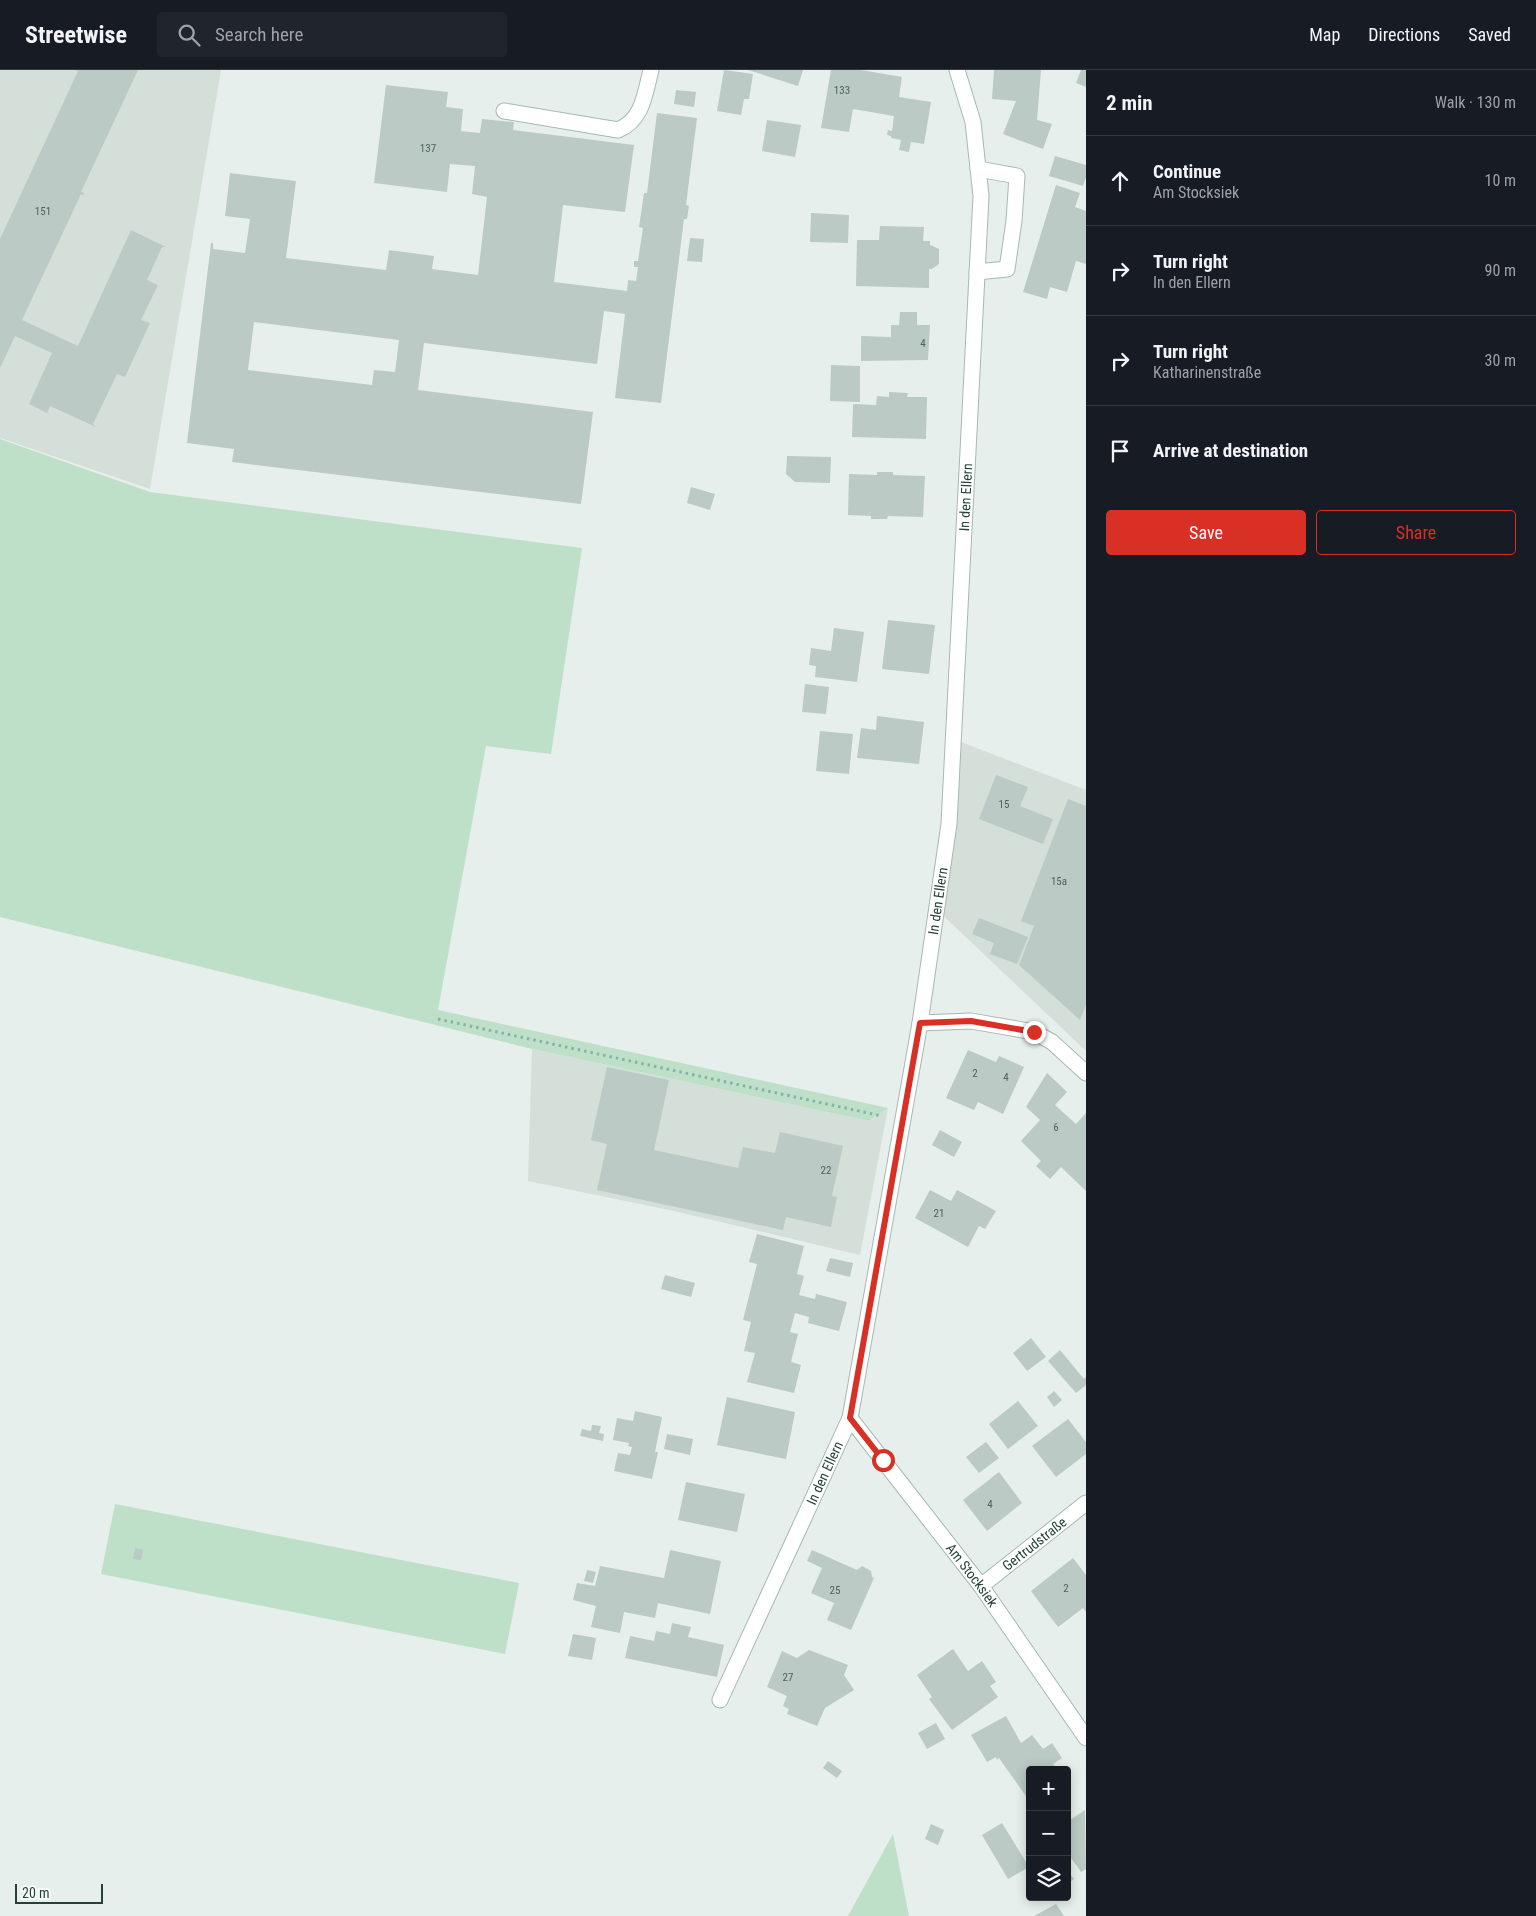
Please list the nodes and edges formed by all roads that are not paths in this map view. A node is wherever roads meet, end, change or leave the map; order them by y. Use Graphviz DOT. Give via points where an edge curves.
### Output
graph roads {
  1 [pos="651,70"];
  2 [pos="957,70"];
  3 [pos="504,111"];
  4 [pos="978,169"];
  5 [pos="977,272"];
  6 [pos="920,1023"];
  7 [pos="1086,1073"];
  8 [pos="850,1418"];
  9 [pos="1086,1503"];
  10 [pos="981,1586"];
  11 [pos="720,1700"];
  12 [pos="1086,1738"];
  1 -- 3 [label="street" via="641,109 627,127 618,130"];
  2 -- 4 [label="street, In den Ellern" via="974,122"];
  4 -- 5 [label="street, In den Ellern" via="981,196"];
  4 -- 5 [label="street" via="1017,176 1007,269"];
  5 -- 6 [label="street, In den Ellern" via="949,824"];
  6 -- 7 [label="street" via="971,1021 1034,1032 1052,1042"];
  6 -- 8 [label="street, In den Ellern"];
  8 -- 10 [label="street, Am Stocksiek"];
  8 -- 11 [label="street, In den Ellern"];
  9 -- 10 [label="street, Gertrudstraße"];
  10 -- 12 [label="street, Am Stocksiek"];
}
